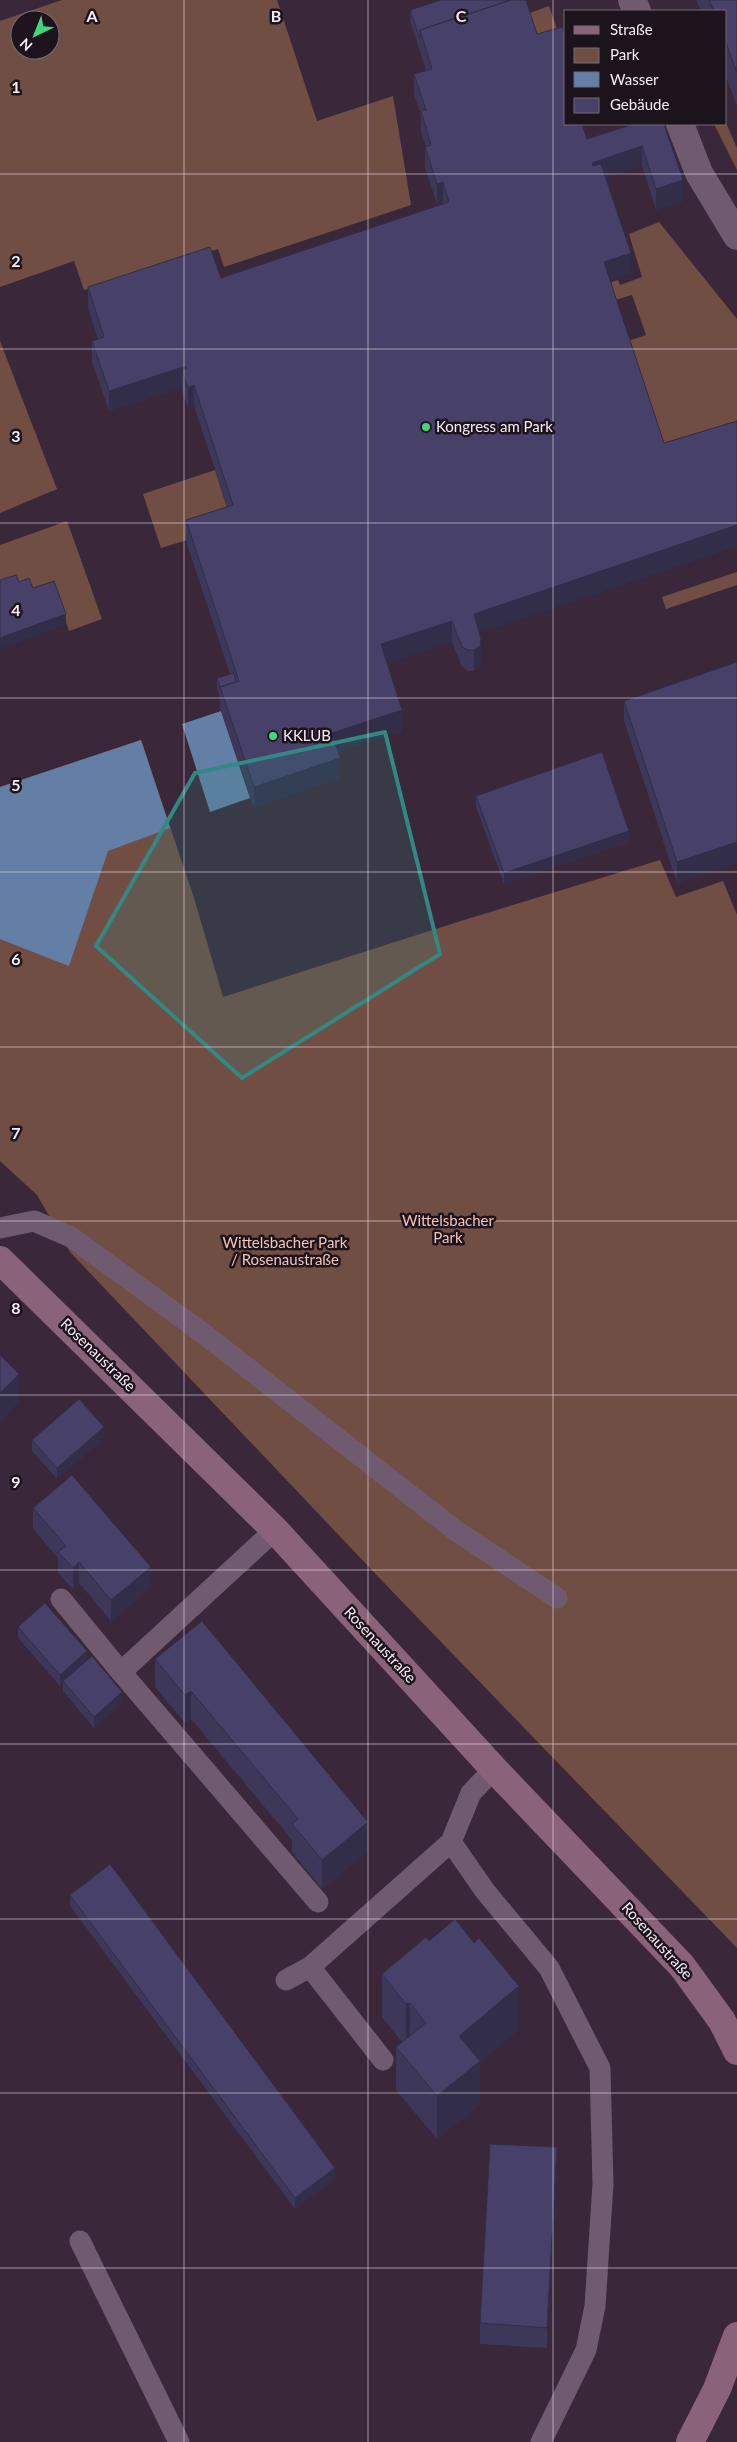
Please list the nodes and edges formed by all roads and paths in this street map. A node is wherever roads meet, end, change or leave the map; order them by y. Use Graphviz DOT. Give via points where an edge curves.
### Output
graph roads {
  1 [pos="680,125"];
  2 [pos="737,236"];
  3 [pos="0,1228"];
  4 [pos="0,1260"];
  5 [pos="275,1530"];
  6 [pos="557,1598"];
  7 [pos="61,1599"];
  8 [pos="121,1672"];
  9 [pos="494,1769"];
  10 [pos="451,1842"];
  11 [pos="318,1902"];
  12 [pos="310,1967"];
  13 [pos="286,1980"];
  14 [pos="737,2051"];
  15 [pos="383,2060"];
  16 [pos="80,2241"];
  17 [pos="737,2336"];
  18 [pos="179,2442"];
  19 [pos="541,2442"];
  20 [pos="690,2442"];
  1 -- 2 [label="street" via="699,173"];
  3 -- 6 [label="lane" via="34,1221 71,1237 204,1334 456,1530"];
  4 -- 5 [label="main road, Rosenaustraße"];
  5 -- 8 [label="lane"];
  5 -- 9 [label="main road, Rosenaustraße"];
  7 -- 8 [label="lane"];
  8 -- 11 [label="lane"];
  9 -- 10 [label="lane" via="471,1793"];
  9 -- 14 [label="main road, Rosenaustraße" via="682,1966 722,2021"];
  10 -- 12 [label="lane"];
  10 -- 19 [label="lane" via="485,1891 549,1968 600,2068 602,2184 595,2306 586,2350"];
  12 -- 13 [label="lane"];
  12 -- 15 [label="lane"];
  16 -- 18 [label="lane"];
  17 -- 20 [label="main road" via="717,2389"];
}
